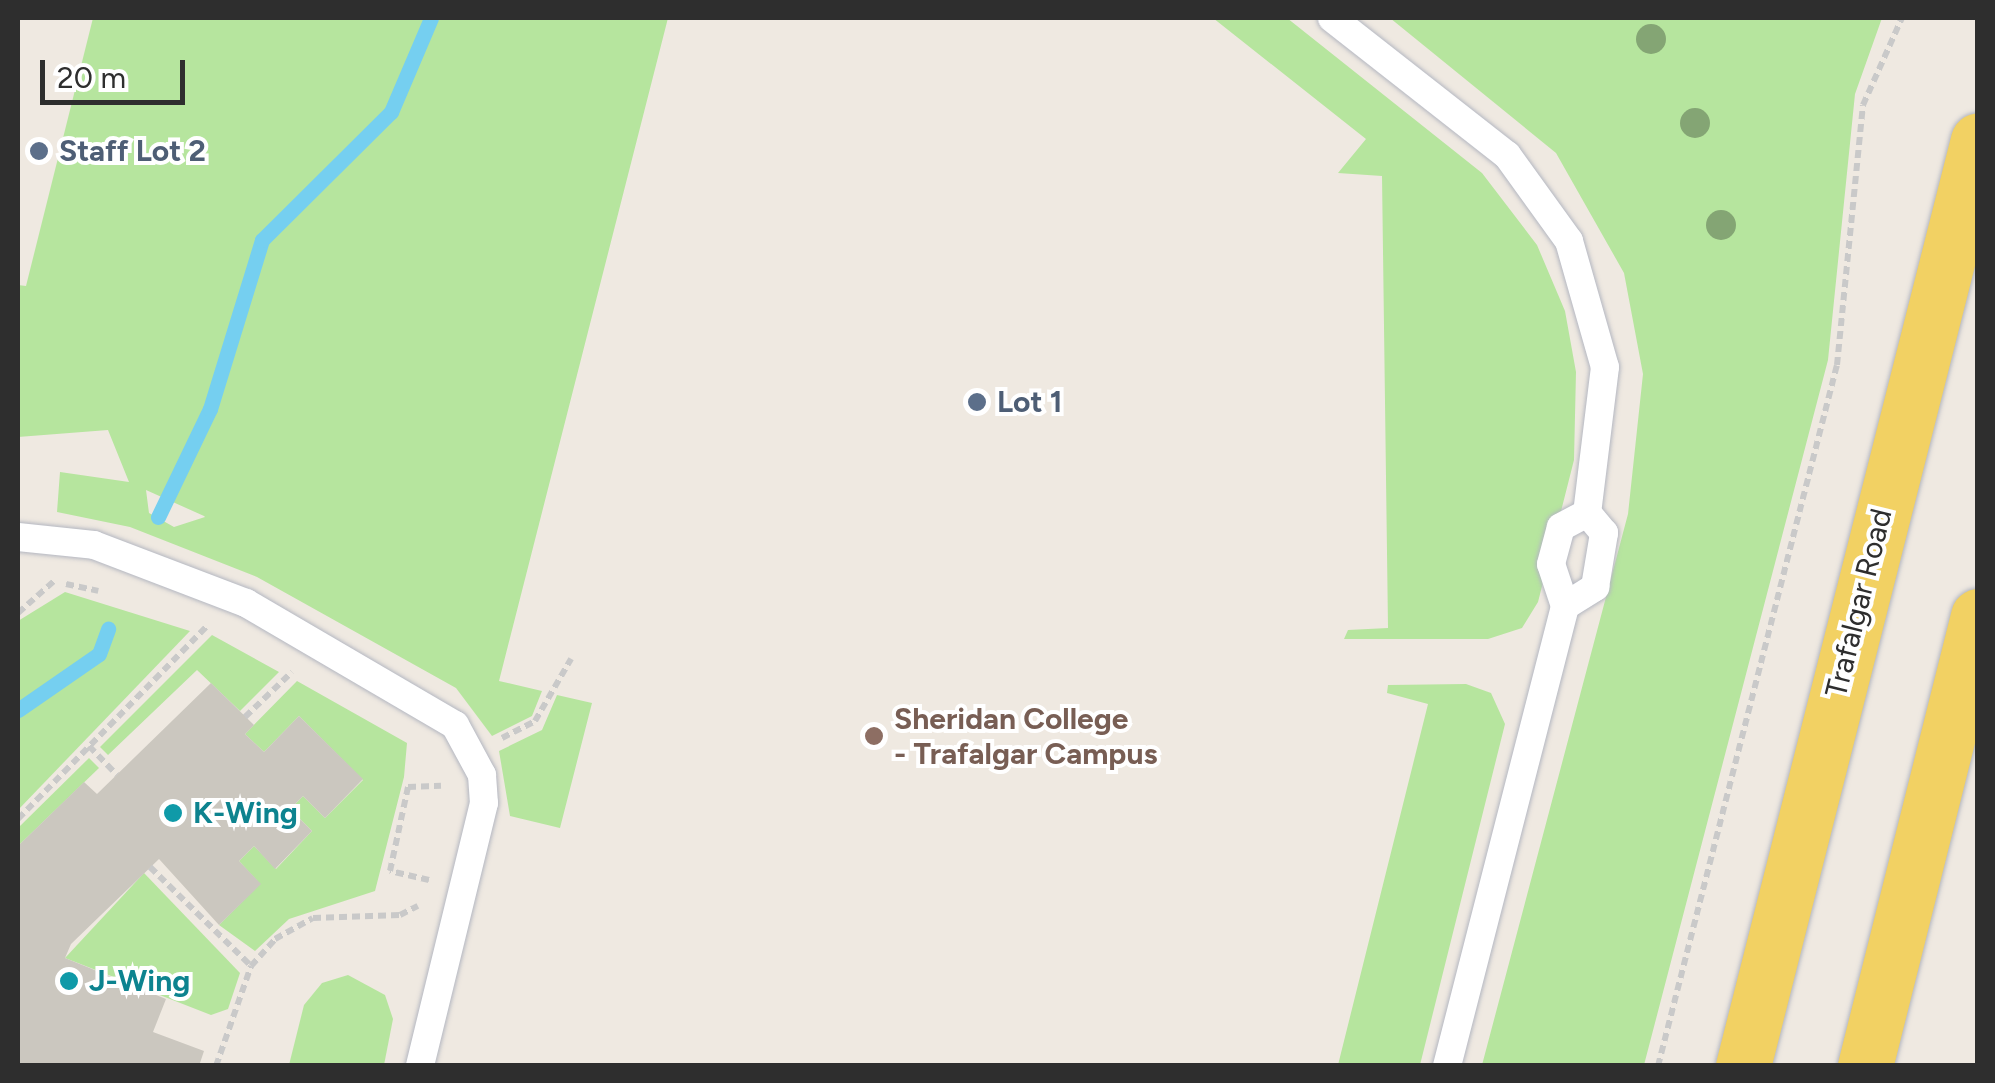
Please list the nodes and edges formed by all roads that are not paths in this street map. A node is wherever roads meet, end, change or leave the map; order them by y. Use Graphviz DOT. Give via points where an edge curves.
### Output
graph roads {
  1 [pos="1332,18"];
  2 [pos="1978,140"];
  3 [pos="1588,513"];
  4 [pos="18,537"];
  5 [pos="1565,606"];
  6 [pos="1978,616"];
  7 [pos="420,1066"];
  8 [pos="1447,1066"];
  9 [pos="1743,1066"];
  10 [pos="1865,1066"];
  1 -- 3 [label="lane" via="1506,155 1569,241 1605,367"];
  2 -- 9 [label="main road, Trafalgar Road"];
  3 -- 5 [label="lane" via="1561,527 1551,564"];
  3 -- 5 [label="lane" via="1604,533 1594,588"];
  4 -- 7 [label="lane" via="94,545 246,603 454,725 478,764 484,802"];
  5 -- 8 [label="lane"];
  6 -- 10 [label="main road"];
}
